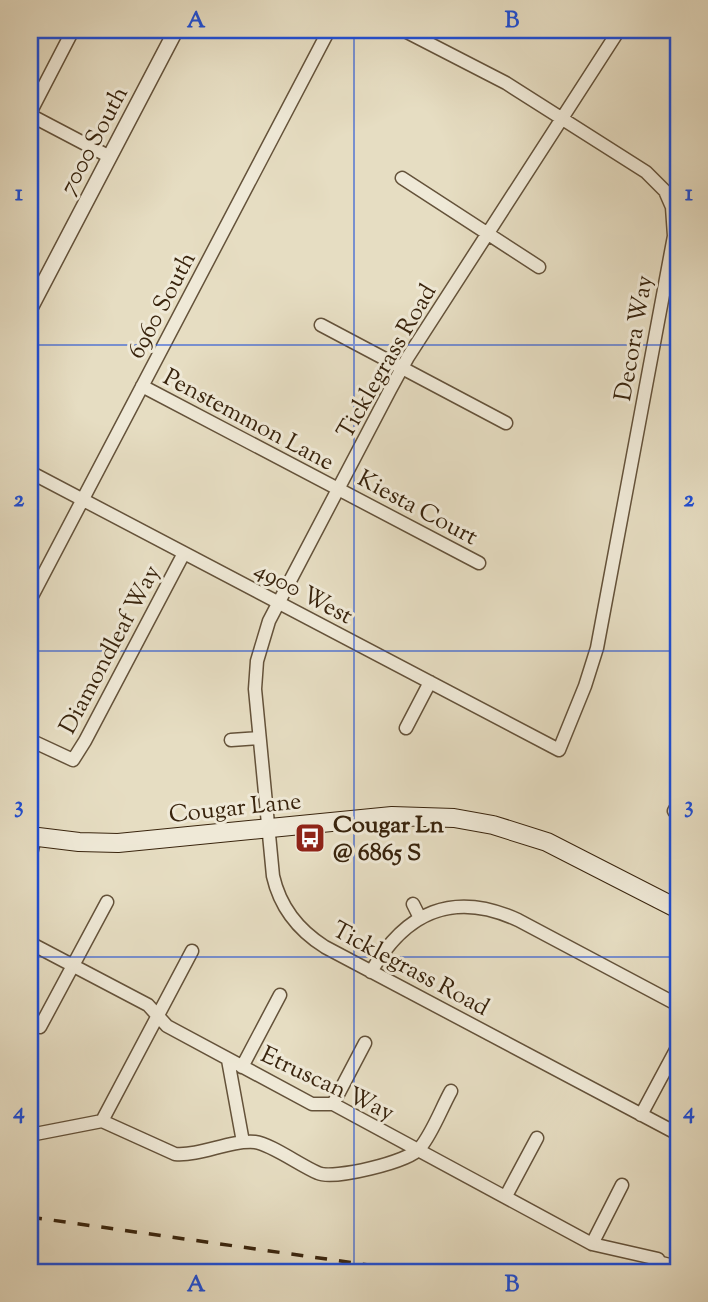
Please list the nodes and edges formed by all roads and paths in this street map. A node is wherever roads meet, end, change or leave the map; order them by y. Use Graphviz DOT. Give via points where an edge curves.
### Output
graph roads {
  1 [pos="74,30"];
  2 [pos="176,30"];
  3 [pos="329,30"];
  4 [pos="403,30"];
  5 [pos="619,30"];
  6 [pos="30,114"];
  7 [pos="562,118"];
  8 [pos="110,156"];
  9 [pos="401,178"];
  10 [pos="487,235"];
  11 [pos="539,268"];
  12 [pos="30,309"];
  13 [pos="321,325"];
  14 [pos="401,369"];
  15 [pos="142,386"];
  16 [pos="506,423"];
  17 [pos="30,472"];
  18 [pos="338,489"];
  19 [pos="82,500"];
  20 [pos="184,553"];
  21 [pos="480,563"];
  22 [pos="30,600"];
  23 [pos="278,602"];
  24 [pos="430,682"];
  25 [pos="406,728"];
  26 [pos="259,738"];
  27 [pos="30,740"];
  28 [pos="231,740"];
  29 [pos="559,750"];
  30 [pos="267,828"];
  31 [pos="33,836"];
  32 [pos="30,858"];
  33 [pos="107,902"];
  34 [pos="413,904"];
  35 [pos="678,909"];
  36 [pos="420,918"];
  37 [pos="30,943"];
  38 [pos="192,951"];
  39 [pos="74,965"];
  40 [pos="371,972"];
  41 [pos="280,995"];
  42 [pos="678,1005"];
  43 [pos="158,1016"];
  44 [pos="40,1027"];
  45 [pos="365,1043"];
  46 [pos="678,1046"];
  47 [pos="228,1060"];
  48 [pos="242,1066"];
  49 [pos="451,1091"];
  50 [pos="333,1104"];
  51 [pos="641,1115"];
  52 [pos="102,1121"];
  53 [pos="678,1134"];
  54 [pos="30,1135"];
  55 [pos="537,1138"];
  56 [pos="243,1142"];
  57 [pos="419,1150"];
  58 [pos="622,1185"];
  59 [pos="506,1196"];
  60 [pos="592,1244"];
  61 [pos="658,1259"];
  62 [pos="678,1264"];
  1 -- 6 [label="street"];
  2 -- 8 [label="street, 7000 South"];
  3 -- 15 [label="street, 6960 South"];
  4 -- 7 [label="street, Decora Way" via="506,83"];
  5 -- 7 [label="street, Ticklegrass Road"];
  6 -- 8 [label="street"];
  7 -- 10 [label="street, Ticklegrass Road"];
  7 -- 29 [label="street, Decora Way" via="656,180 672,207 674,223 599,636"];
  8 -- 12 [label="street, 7000 South"];
  9 -- 10 [label="street"];
  10 -- 11 [label="street"];
  10 -- 14 [label="street, Ticklegrass Road"];
  13 -- 14 [label="street"];
  14 -- 16 [label="street"];
  14 -- 18 [label="street, Ticklegrass Road"];
  15 -- 18 [label="street, Penstemmon Lane"];
  15 -- 19 [label="street, 6960 South"];
  17 -- 19 [label="street, 4900 West"];
  18 -- 21 [label="street, Kiesta Court"];
  18 -- 23 [label="street, Ticklegrass Road"];
  19 -- 20 [label="street, 4900 West"];
  19 -- 22 [label="street, 6960 South"];
  20 -- 23 [label="street, 4900 West"];
  20 -- 27 [label="street, Diamondleaf Way" via="73,760"];
  23 -- 24 [label="street, 4900 West"];
  23 -- 26 [label="street, Ticklegrass Road" via="257,661"];
  24 -- 25 [label="street"];
  24 -- 29 [label="street, 4900 West"];
  26 -- 28 [label="street"];
  26 -- 30 [label="street, Ticklegrass Road"];
  30 -- 31 [label="main road, Cougar Lane" via="118,843"];
  30 -- 35 [label="main road, Cougar Lane" via="415,816 483,823 564,849"];
  30 -- 40 [label="street, Ticklegrass Road" via="276,886 291,916 315,941"];
  31 -- 32 [label="street"];
  33 -- 39 [label="street"];
  34 -- 36 [label="street"];
  36 -- 40 [label="street" via="389,943"];
  36 -- 42 [label="street" via="463,907 496,911"];
  37 -- 39 [label="street, Etruscan Way"];
  38 -- 43 [label="street"];
  39 -- 43 [label="street, Etruscan Way" via="148,1005"];
  39 -- 44 [label="street"];
  40 -- 51 [label="street, Ticklegrass Road"];
  41 -- 48 [label="street"];
  43 -- 47 [label="street, Etruscan Way" via="167,1026"];
  43 -- 52 [label="street"];
  45 -- 50 [label="street"];
  46 -- 51 [label="street"];
  47 -- 48 [label="street, Etruscan Way"];
  47 -- 56 [label="street"];
  48 -- 50 [label="street, Etruscan Way" via="312,1104"];
  49 -- 57 [label="street"];
  50 -- 57 [label="street, Etruscan Way"];
  51 -- 53 [label="street, Ticklegrass Road"];
  52 -- 54 [label="street"];
  52 -- 56 [label="street" via="175,1154"];
  55 -- 59 [label="street"];
  56 -- 57 [label="street" via="258,1142 326,1176 402,1160"];
  57 -- 59 [label="street, Etruscan Way"];
  58 -- 60 [label="street"];
  59 -- 60 [label="street, Etruscan Way"];
  60 -- 61 [label="street, Etruscan Way"];
  61 -- 62 [label="lane"];
}
